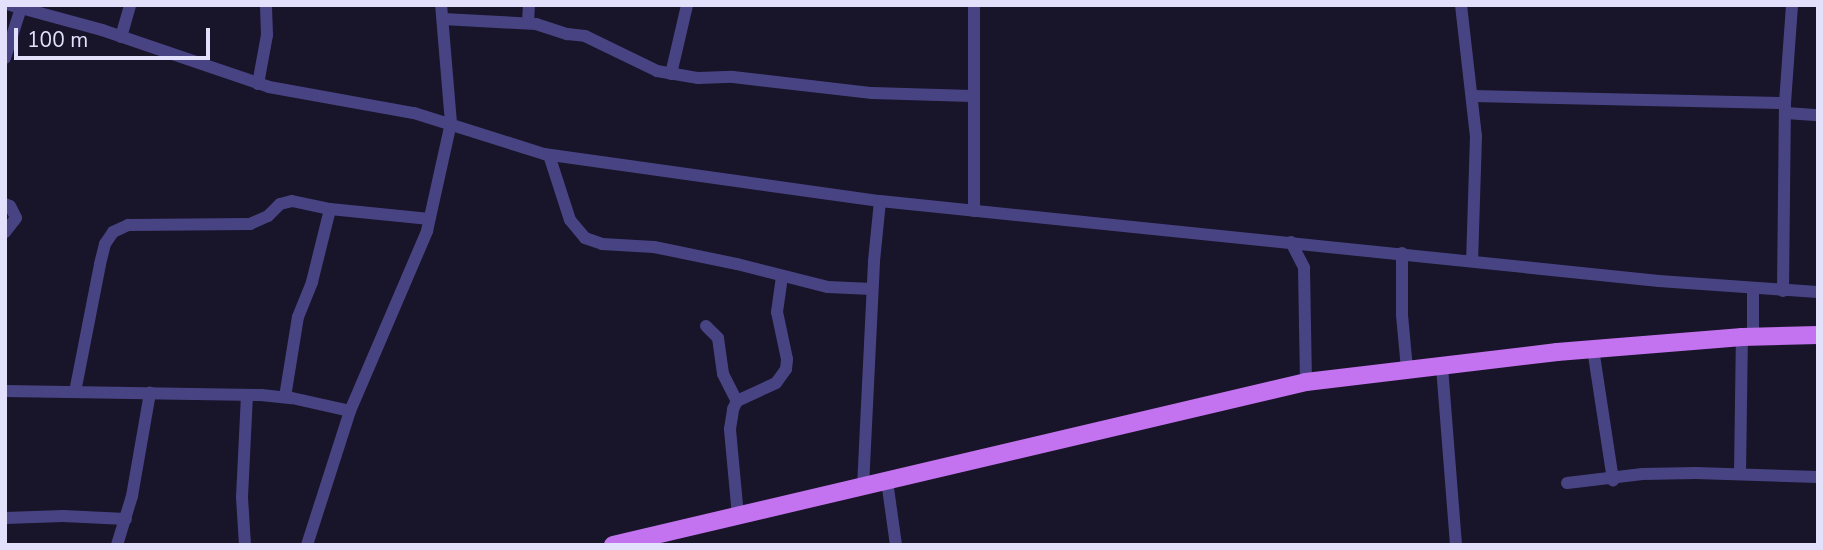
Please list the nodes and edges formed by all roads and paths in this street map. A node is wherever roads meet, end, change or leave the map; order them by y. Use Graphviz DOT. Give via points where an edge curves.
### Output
graph roads {
  1 [pos="130,5"];
  2 [pos="266,5"];
  3 [pos="529,5"];
  4 [pos="687,5"];
  5 [pos="974,5"];
  6 [pos="1461,5"];
  7 [pos="1792,5"];
  8 [pos="15,6"];
  9 [pos="442,12"];
  10 [pos="528,23"];
  11 [pos="121,37"];
  12 [pos="5,58"];
  13 [pos="671,74"];
  14 [pos="258,84"];
  15 [pos="972,96"];
  16 [pos="1473,96"];
  17 [pos="1786,108"];
  18 [pos="1818,115"];
  19 [pos="451,123"];
  20 [pos="549,155"];
  21 [pos="880,201"];
  22 [pos="5,204"];
  23 [pos="330,209"];
  24 [pos="974,211"];
  25 [pos="430,219"];
  26 [pos="5,232"];
  27 [pos="1291,242"];
  28 [pos="1402,253"];
  29 [pos="1472,260"];
  30 [pos="782,276"];
  31 [pos="1753,288"];
  32 [pos="872,289"];
  33 [pos="1783,291"];
  34 [pos="1818,292"];
  35 [pos="706,327"];
  36 [pos="1818,335"];
  37 [pos="1748,337"];
  38 [pos="1593,349"];
  39 [pos="1442,367"];
  40 [pos="1407,369"];
  41 [pos="1306,382"];
  42 [pos="5,391"];
  43 [pos="75,392"];
  44 [pos="150,393"];
  45 [pos="247,395"];
  46 [pos="285,397"];
  47 [pos="737,401"];
  48 [pos="350,411"];
  49 [pos="1740,474"];
  50 [pos="1818,477"];
  51 [pos="1613,480"];
  52 [pos="887,481"];
  53 [pos="1567,483"];
  54 [pos="863,487"];
  55 [pos="738,516"];
  56 [pos="5,518"];
  57 [pos="126,519"];
  58 [pos="117,545"];
  59 [pos="245,545"];
  60 [pos="307,545"];
  61 [pos="613,545"];
  62 [pos="896,545"];
  63 [pos="1456,545"];
  1 -- 11 [label="street"];
  2 -- 14 [label="street" via="267,35"];
  3 -- 10 [label="street"];
  4 -- 13 [label="street"];
  5 -- 15 [label="street"];
  6 -- 16 [label="street"];
  7 -- 17 [label="street"];
  8 -- 11 [label="street"];
  8 -- 12 [label="street"];
  9 -- 10 [label="street"];
  9 -- 19 [label="street"];
  10 -- 13 [label="street" via="584,36"];
  11 -- 14 [label="street"];
  13 -- 15 [label="street" via="872,93"];
  14 -- 19 [label="street"];
  15 -- 24 [label="street"];
  16 -- 17 [label="street"];
  16 -- 29 [label="street"];
  17 -- 18 [label="street"];
  17 -- 33 [label="street"];
  19 -- 20 [label="street"];
  19 -- 25 [label="street"];
  20 -- 21 [label="street"];
  20 -- 30 [label="street" via="569,220 585,239 653,247"];
  21 -- 24 [label="street"];
  21 -- 32 [label="street"];
  22 -- 26 [label="street" via="16,218"];
  23 -- 25 [label="street"];
  23 -- 43 [label="street" via="292,201 250,224 128,225 113,232 100,264"];
  23 -- 46 [label="street" via="299,317"];
  24 -- 27 [label="street"];
  25 -- 48 [label="street" via="418,259"];
  27 -- 28 [label="street"];
  27 -- 41 [label="street" via="1304,268"];
  28 -- 29 [label="street"];
  28 -- 40 [label="street"];
  29 -- 31 [label="street"];
  30 -- 32 [label="street" via="828,287"];
  30 -- 47 [label="street" via="777,312 786,369 776,383"];
  31 -- 33 [label="street"];
  31 -- 37 [label="street"];
  32 -- 54 [label="street"];
  33 -- 34 [label="street"];
  35 -- 47 [label="street" via="718,338 727,387"];
  36 -- 37 [label="main road"];
  37 -- 38 [label="main road"];
  37 -- 49 [label="street"];
  38 -- 39 [label="main road"];
  38 -- 51 [label="street"];
  39 -- 40 [label="main road"];
  39 -- 63 [label="street"];
  40 -- 41 [label="main road"];
  41 -- 52 [label="main road"];
  42 -- 43 [label="street"];
  43 -- 44 [label="street"];
  44 -- 45 [label="street"];
  44 -- 57 [label="street"];
  45 -- 46 [label="street"];
  45 -- 59 [label="street" via="242,498"];
  46 -- 48 [label="street"];
  47 -- 55 [label="street" via="730,429"];
  48 -- 60 [label="street"];
  49 -- 50 [label="street"];
  49 -- 51 [label="street" via="1642,474"];
  51 -- 53 [label="street"];
  52 -- 54 [label="main road"];
  52 -- 62 [label="street"];
  54 -- 55 [label="main road"];
  55 -- 61 [label="main road"];
  56 -- 57 [label="street"];
  57 -- 58 [label="street"];
}
